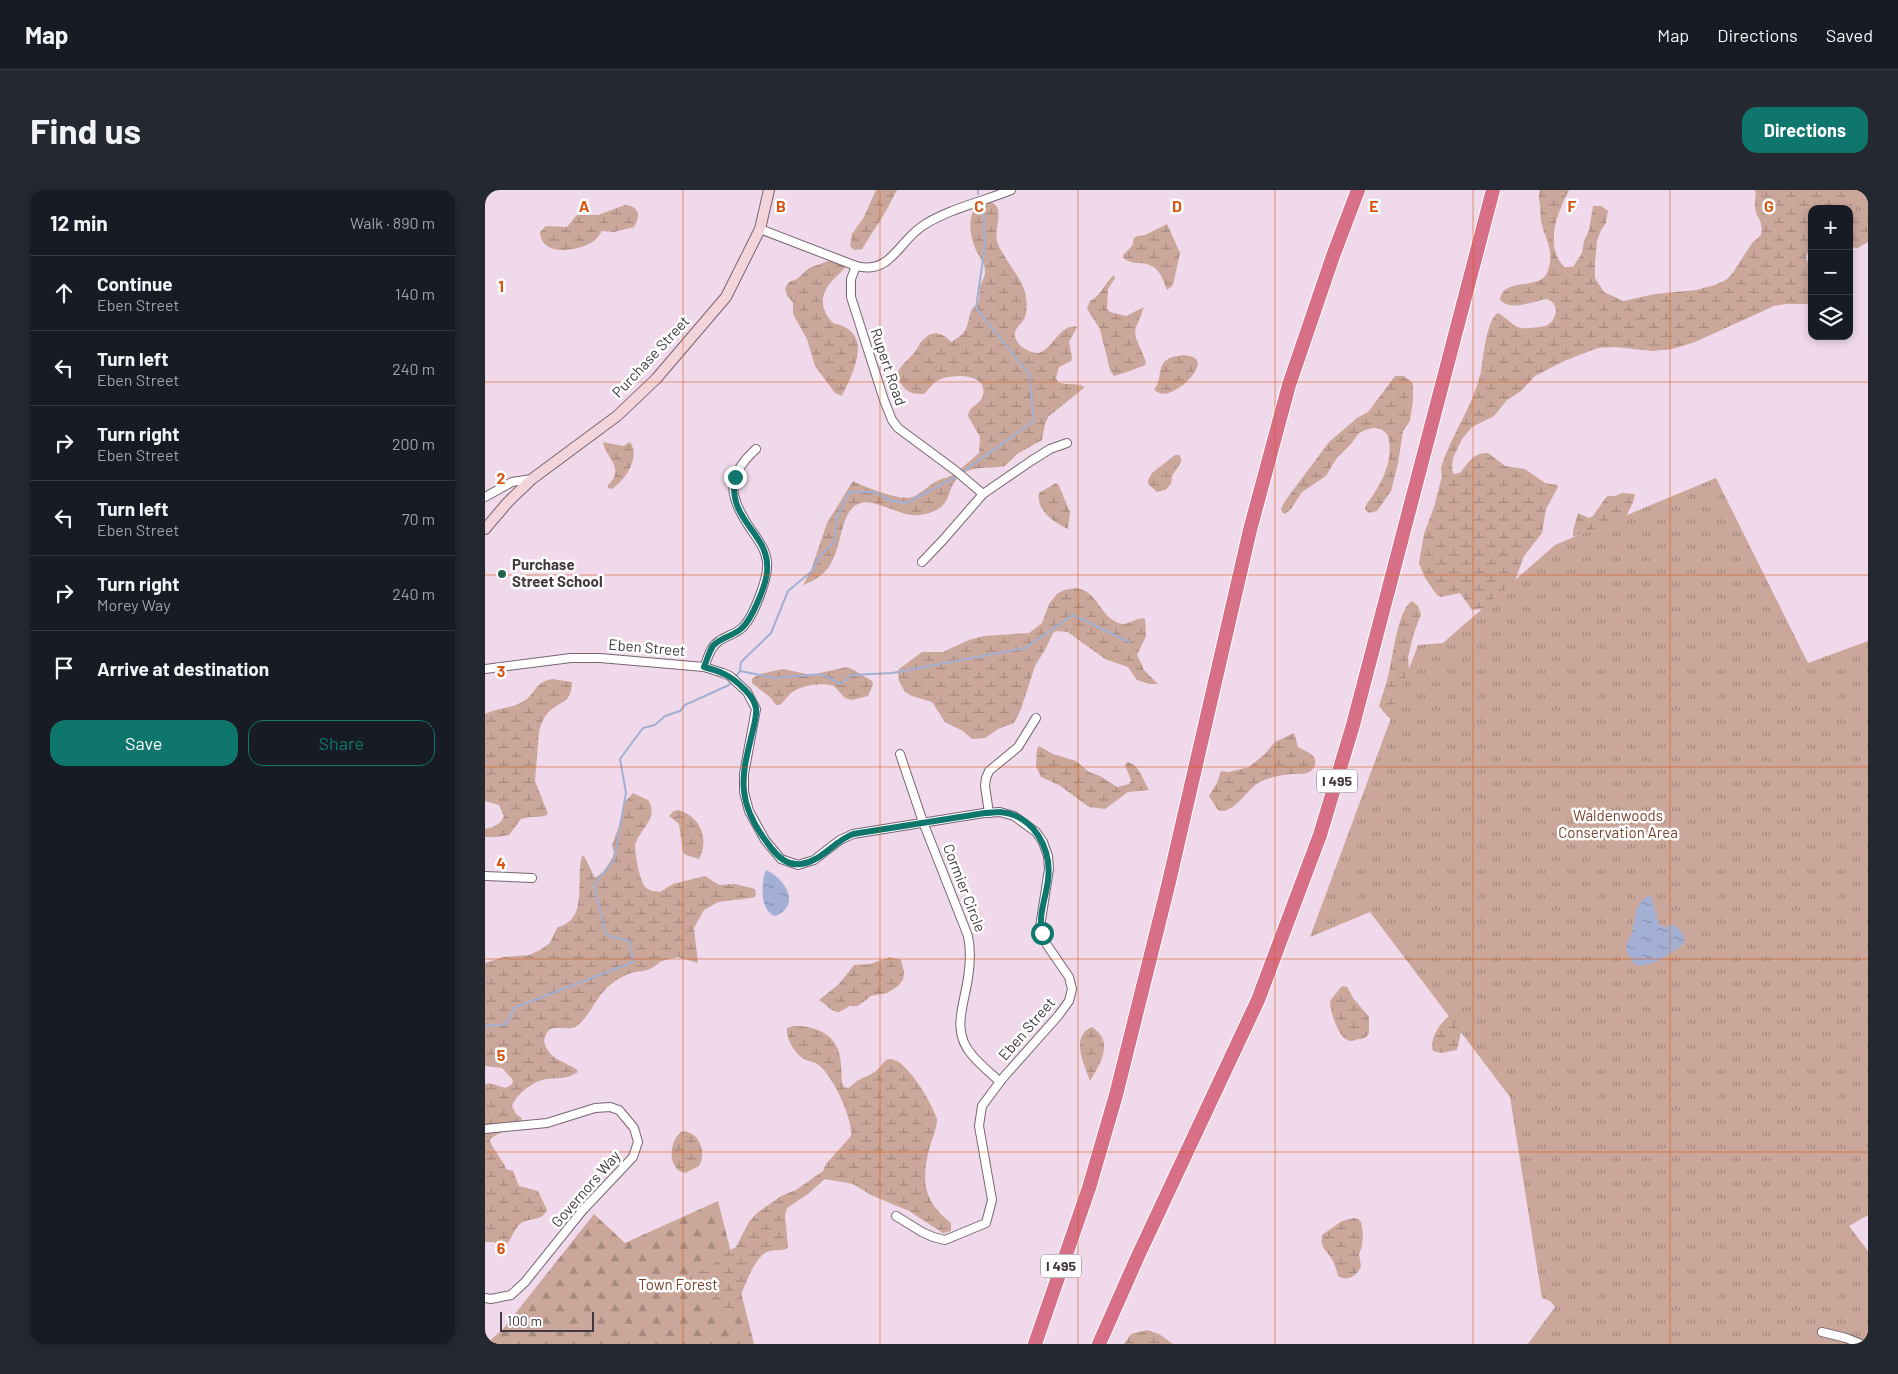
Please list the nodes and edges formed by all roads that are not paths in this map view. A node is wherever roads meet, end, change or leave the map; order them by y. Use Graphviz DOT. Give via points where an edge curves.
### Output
graph roads {
  1 [pos="769,190"];
  2 [pos="1011,190"];
  3 [pos="1358,190"];
  4 [pos="1493,190"];
  5 [pos="760,229"];
  6 [pos="856,266"];
  7 [pos="1067,443"];
  8 [pos="756,449"];
  9 [pos="532,479"];
  10 [pos="983,494"];
  11 [pos="485,497"];
  12 [pos="485,529"];
  13 [pos="922,562"];
  14 [pos="704,667"];
  15 [pos="485,669"];
  16 [pos="1036,718"];
  17 [pos="900,754"];
  18 [pos="989,813"];
  19 [pos="923,822"];
  20 [pos="485,876"];
  21 [pos="532,878"];
  22 [pos="1000,1082"];
  23 [pos="485,1129"];
  24 [pos="896,1216"];
  25 [pos="485,1298"];
  26 [pos="1822,1332"];
  27 [pos="1035,1344"];
  28 [pos="1099,1344"];
  29 [pos="1861,1344"];
  1 -- 5 [label="main road, Purchase Street"];
  2 -- 6 [label="street" via="920,227 879,266 866,269"];
  3 -- 27 [label="highway, I 495" via="1308,327 1282,412 1250,530 1116,1095 1089,1188"];
  4 -- 28 [label="highway, I 495" via="1358,706 1320,835 1258,1000"];
  5 -- 6 [label="street"];
  5 -- 9 [label="main road, Purchase Street" via="726,297 656,379 617,416"];
  6 -- 10 [label="street, Rupert Road" via="851,279 851,297 892,420"];
  7 -- 10 [label="street" via="1031,461"];
  8 -- 14 [label="street" via="739,467 734,498 765,552 767,574 744,627 713,646"];
  9 -- 11 [label="street" via="512,482"];
  9 -- 12 [label="main road, Purchase Street"];
  10 -- 13 [label="street"];
  14 -- 15 [label="street, Eben Street" via="571,658"];
  14 -- 19 [label="street, Eben Street" via="730,676 747,692 756,709 744,774 744,792 758,829 781,859 793,864 809,863 853,834"];
  16 -- 18 [label="street" via="1018,747 989,771 985,786"];
  17 -- 19 [label="street, Cormier Circle"];
  18 -- 19 [label="street, Eben Street"];
  18 -- 22 [label="street, Eben Street" via="1000,812 1020,819 1043,842 1049,870 1040,920 1042,933 1066,971 1072,989 1062,1011"];
  19 -- 22 [label="street, Cormier Circle" via="969,936 968,974 959,1021 961,1035 972,1055"];
  20 -- 21 [label="street"];
  22 -- 24 [label="street, Eben Street" via="985,1101 980,1119 981,1144 992,1200 986,1223 945,1240 922,1232"];
  23 -- 25 [label="street, Governors Way" via="547,1123 595,1108 610,1107 619,1110 634,1128 638,1142 633,1157 582,1211 525,1282 511,1295"];
  26 -- 29 [label="street"];
}
